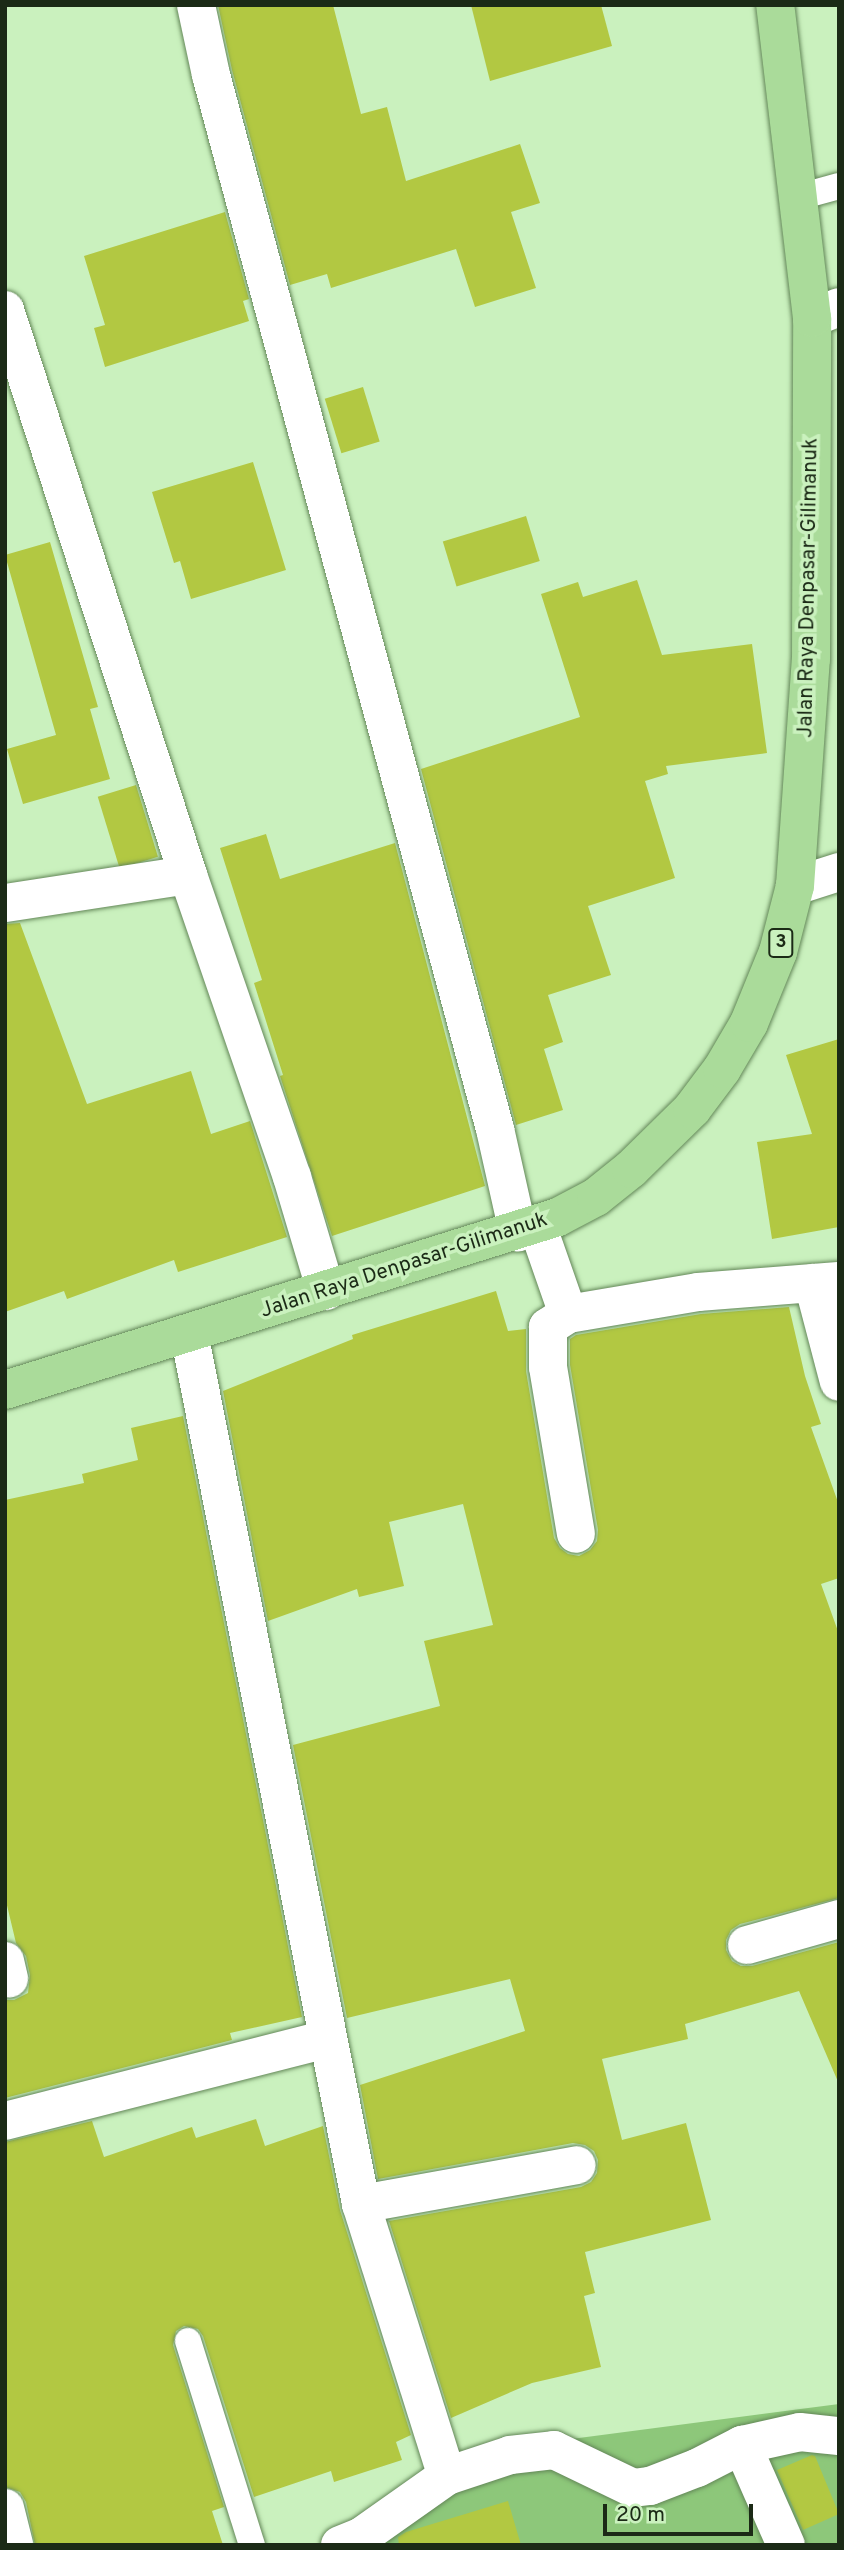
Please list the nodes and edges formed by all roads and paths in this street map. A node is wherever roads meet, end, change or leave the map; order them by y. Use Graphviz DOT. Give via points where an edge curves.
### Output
graph roads {
  1 [pos="195,5"];
  2 [pos="775,5"];
  3 [pos="839,186"];
  4 [pos="799,197"];
  5 [pos="5,310"];
  6 [pos="825,313"];
  7 [pos="839,872"];
  8 [pos="188,874"];
  9 [pos="796,886"];
  10 [pos="5,903"];
  11 [pos="527,1228"];
  12 [pos="826,1282"];
  13 [pos="326,1291"];
  14 [pos="568,1314"];
  15 [pos="189,1333"];
  16 [pos="839,1382"];
  17 [pos="5,1390"];
  18 [pos="576,1534"];
  19 [pos="839,1919"];
  20 [pos="747,1945"];
  21 [pos="326,2039"];
  22 [pos="5,2121"];
  23 [pos="577,2165"];
  24 [pos="361,2204"];
  25 [pos="188,2341"];
  26 [pos="839,2436"];
  27 [pos="742,2445"];
  28 [pos="447,2476"];
  29 [pos="5,2508"];
  30 [pos="14,2545"];
  31 [pos="252,2545"];
  32 [pos="340,2545"];
  33 [pos="786,2545"];
  1 -- 11 [label="street" via="495,1129"];
  2 -- 4 [label="highway, Jalan Raya Denpasar-Gilimanuk / 3"];
  3 -- 4 [label="lane"];
  4 -- 6 [label="highway, Jalan Raya Denpasar-Gilimanuk / 3"];
  5 -- 8 [label="street"];
  6 -- 9 [label="highway, Jalan Raya Denpasar-Gilimanuk / 3" via="811,659"];
  7 -- 9 [label="street"];
  8 -- 10 [label="street"];
  8 -- 13 [label="street" via="292,1177"];
  9 -- 11 [label="highway, Jalan Raya Denpasar-Gilimanuk / 3" via="778,952 749,1023 699,1099 631,1169 596,1197"];
  11 -- 13 [label="highway, Jalan Raya Denpasar-Gilimanuk / 3"];
  11 -- 14 [label="street"];
  12 -- 14 [label="street" via="698,1292"];
  12 -- 16 [label="street"];
  13 -- 15 [label="highway, Jalan Raya Denpasar-Gilimanuk / 3"];
  14 -- 18 [label="street" via="548,1327 548,1367"];
  15 -- 17 [label="highway, Jalan Raya Denpasar-Gilimanuk / 3"];
  15 -- 21 [label="street"];
  19 -- 20 [label="street"];
  21 -- 22 [label="street"];
  21 -- 24 [label="street"];
  23 -- 24 [label="street"];
  24 -- 28 [label="street"];
  25 -- 31 [label="lane"];
  26 -- 27 [label="street" via="800,2432"];
  27 -- 28 [label="street" via="697,2468 634,2488 554,2449 510,2455"];
  27 -- 33 [label="street"];
  28 -- 32 [label="street" via="362,2536"];
  29 -- 30 [label="street"];
}
